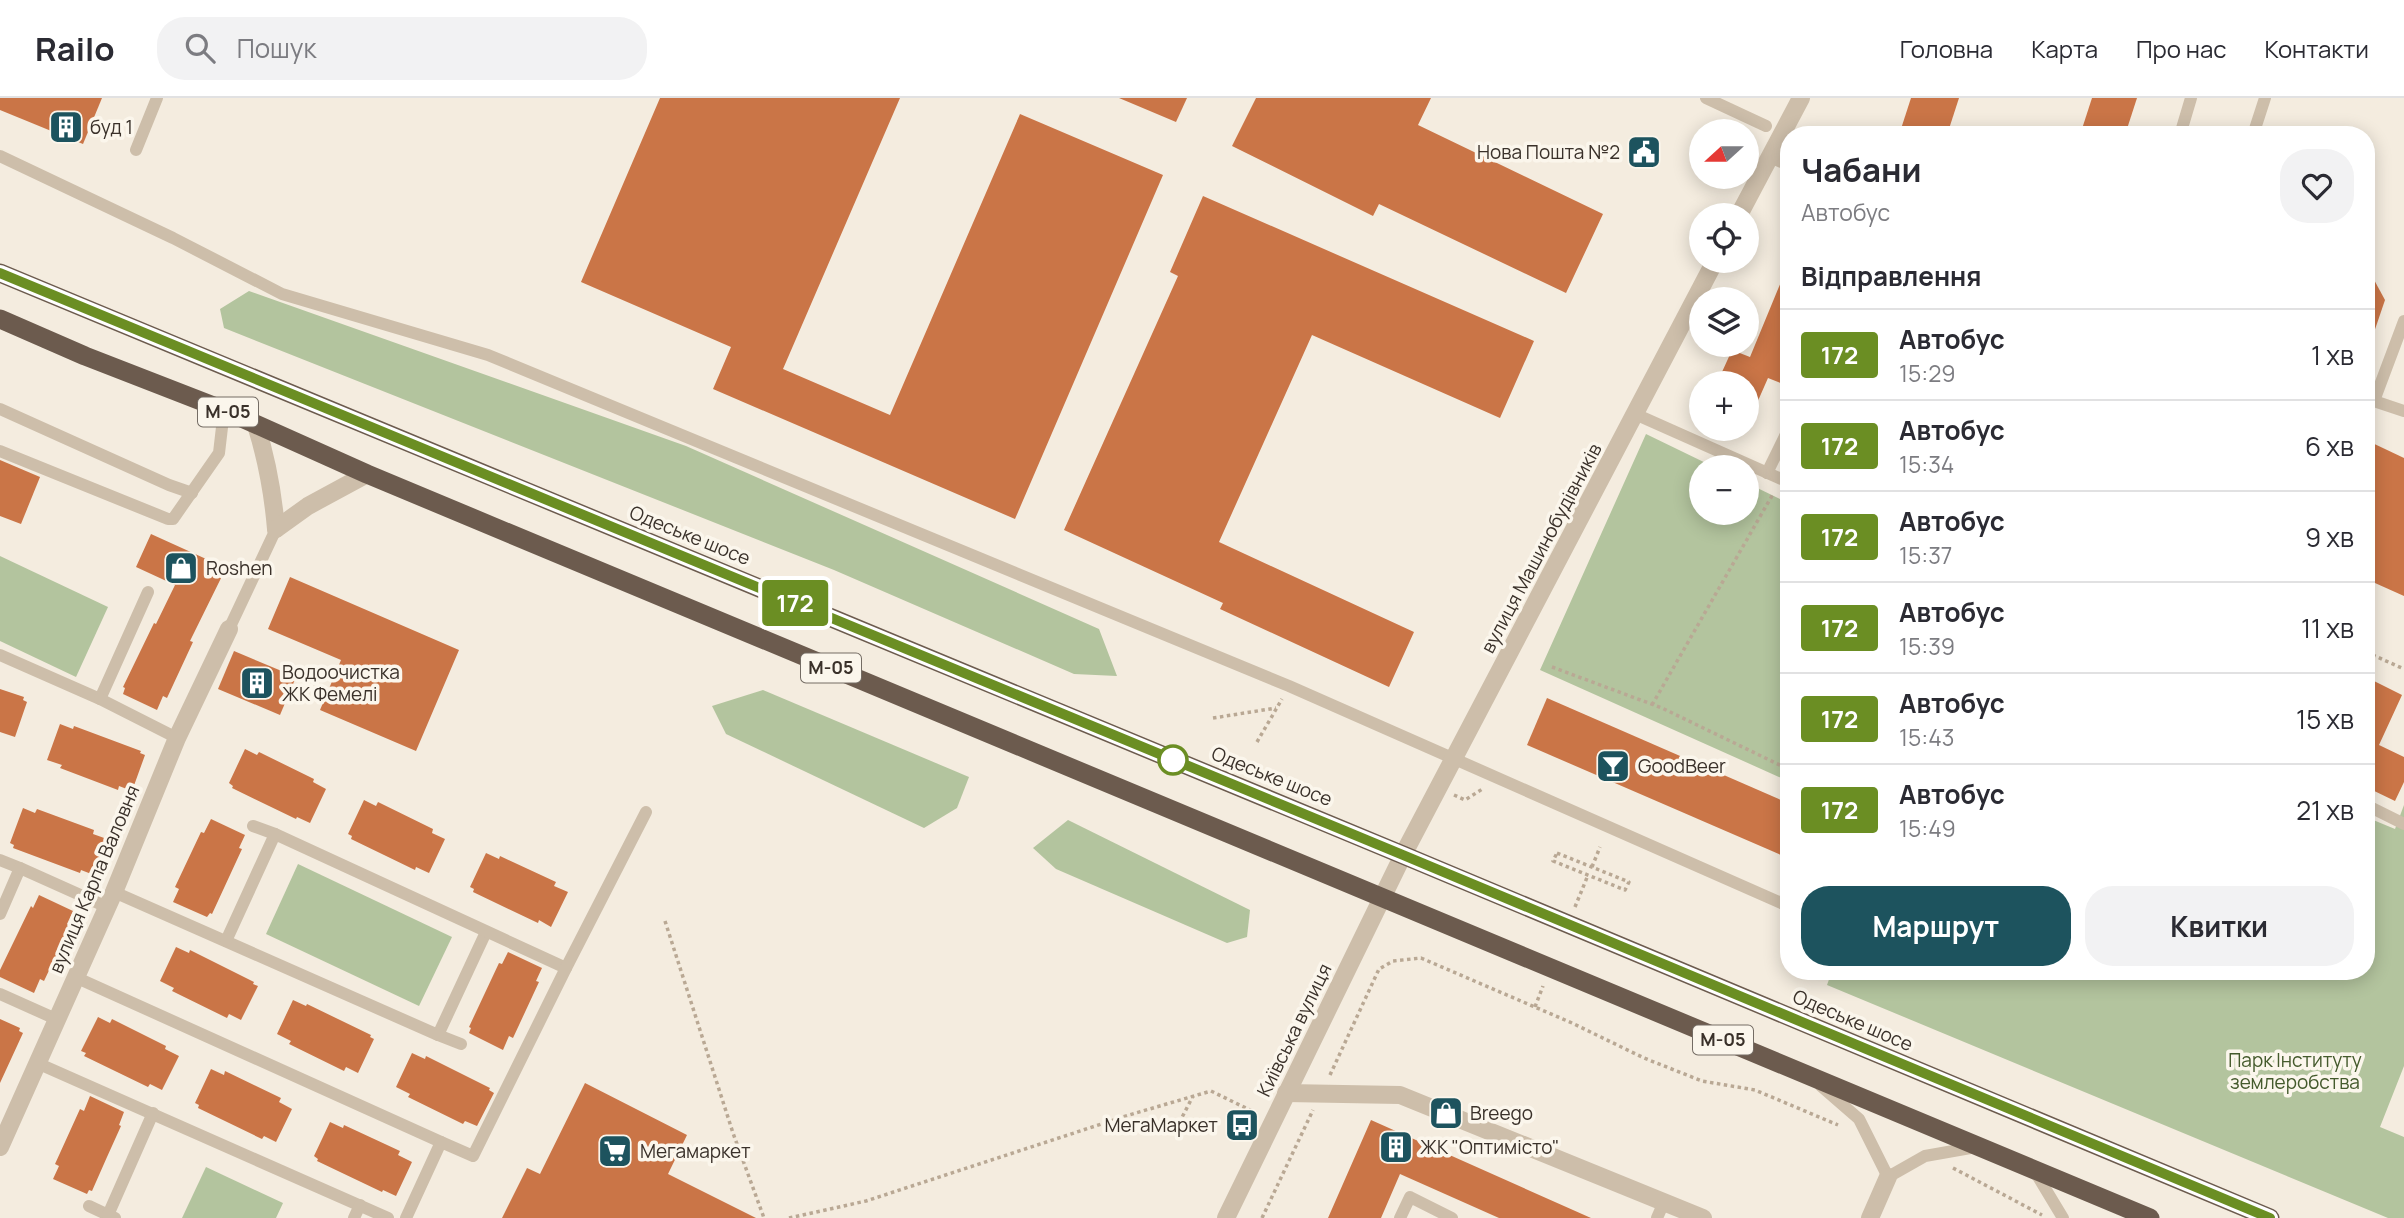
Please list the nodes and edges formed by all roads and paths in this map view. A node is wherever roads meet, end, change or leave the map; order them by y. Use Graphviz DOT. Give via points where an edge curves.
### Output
graph roads {
  1 [pos="157,98"];
  2 [pos="1706,98"];
  3 [pos="1801,98"];
  4 [pos="2191,98"];
  5 [pos="2265,98"];
  6 [pos="1766,126"];
  7 [pos="1786,126"];
  8 [pos="2183,126"];
  9 [pos="2256,126"];
  10 [pos="1780,138"];
  11 [pos="136,150"];
  12 [pos="0,156"];
  13 [pos="1770,157"];
  14 [pos="1780,161"];
  15 [pos="1745,203"];
  16 [pos="0,273"];
  17 [pos="1709,273"];
  18 [pos="0,319"];
  19 [pos="2404,321"];
  20 [pos="2375,388"];
  21 [pos="2375,402"];
  22 [pos="0,409"];
  23 [pos="224,410"];
  24 [pos="2404,411"];
  25 [pos="1635,414"];
  26 [pos="256,425"];
  27 [pos="1780,446"];
  28 [pos="0,451"];
  29 [pos="1767,473"];
  30 [pos="367,474"];
  31 [pos="1780,479"];
  32 [pos="1780,489"];
  33 [pos="192,493"];
  34 [pos="276,529"];
  35 [pos="148,592"];
  36 [pos="229,629"];
  37 [pos="0,655"];
  38 [pos="2375,656"];
  39 [pos="1552,667"];
  40 [pos="2404,669"];
  41 [pos="1289,686"];
  42 [pos="100,699"];
  43 [pos="1652,705"];
  44 [pos="1276,708"];
  45 [pos="1213,718"];
  46 [pos="177,738"];
  47 [pos="1257,742"];
  48 [pos="1454,758"];
  49 [pos="1780,765"];
  50 [pos="2375,809"];
  51 [pos="646,811"];
  52 [pos="2404,824"];
  53 [pos="253,826"];
  54 [pos="275,834"];
  55 [pos="1600,847"];
  56 [pos="1403,855"];
  57 [pos="0,860"];
  58 [pos="1592,867"];
  59 [pos="20,868"];
  60 [pos="1382,898"];
  61 [pos="110,900"];
  62 [pos="1780,902"];
  63 [pos="0,914"];
  64 [pos="665,921"];
  65 [pos="486,932"];
  66 [pos="226,941"];
  67 [pos="566,968"];
  68 [pos="75,977"];
  69 [pos="0,993"];
  70 [pos="56,1019"];
  71 [pos="438,1035"];
  72 [pos="461,1044"];
  73 [pos="37,1063"];
  74 [pos="1810,1076"];
  75 [pos="1286,1093"];
  76 [pos="1321,1094"];
  77 [pos="1193,1096"];
  78 [pos="1254,1112"];
  79 [pos="153,1113"];
  80 [pos="6,1114"];
  81 [pos="1845,1127"];
  82 [pos="1176,1129"];
  83 [pos="441,1142"];
  84 [pos="0,1147"];
  85 [pos="1978,1147"];
  86 [pos="1951,1168"];
  87 [pos="2034,1170"];
  88 [pos="1888,1177"];
  89 [pos="360,1205"];
  90 [pos="89,1206"];
  91 [pos="1660,1210"];
  92 [pos="112,1216"];
  93 [pos="354,1218"];
  94 [pos="388,1218"];
  95 [pos="406,1218"];
  96 [pos="764,1218"];
  97 [pos="789,1218"];
  98 [pos="1226,1218"];
  99 [pos="1262,1218"];
  100 [pos="1400,1218"];
  101 [pos="1452,1218"];
  102 [pos="1703,1218"];
  103 [pos="1870,1218"];
  104 [pos="2047,1218"];
  105 [pos="2063,1218"];
  106 [pos="2150,1218"];
  107 [pos="2270,1218"];
  1 -- 11 [label="lane"];
  2 -- 6 [label="lane"];
  3 -- 7 [label="street"];
  4 -- 8 [label="lane"];
  5 -- 9 [label="lane"];
  10 -- 13 [label="street"];
  12 -- 41 [label="lane" via="282,294 488,355"];
  13 -- 14 [label="lane"];
  13 -- 15 [label="street"];
  16 -- 56 [label="highway, Одеське шосе / М-05"];
  17 -- 25 [label="street, вулиця Машинобудівників"];
  18 -- 23 [label="highway, М-05"];
  19 -- 20 [label="lane"];
  21 -- 24 [label="lane"];
  22 -- 33 [label="lane"];
  23 -- 26 [label="highway, М-05"];
  23 -- 33 [label="lane" via="219,453"];
  25 -- 29 [label="lane"];
  25 -- 48 [label="street, вулиця Машинобудівників"];
  26 -- 30 [label="highway, М-05"];
  26 -- 34 [label="street" via="273,491"];
  27 -- 29 [label="lane"];
  28 -- 33 [label="lane" via="168,519 173,519"];
  29 -- 31 [label="lane"];
  30 -- 34 [label="street" via="307,506"];
  30 -- 60 [label="highway, М-05"];
  32 -- 43 [label="path"];
  34 -- 36 [label="lane"];
  35 -- 42 [label="lane"];
  36 -- 46 [label="street, вулиця Карпа Валовня"];
  37 -- 42 [label="lane"];
  38 -- 40 [label="path"];
  39 -- 43 [label="path"];
  41 -- 44 [label="path"];
  41 -- 48 [label="lane"];
  42 -- 46 [label="lane"];
  43 -- 49 [label="path"];
  44 -- 45 [label="path"];
  44 -- 47 [label="path"];
  46 -- 61 [label="street, вулиця Карпа Валовня"];
  48 -- 56 [label="street, вулиця Машинобудівників"];
  48 -- 62 [label="lane"];
  50 -- 52 [label="lane"];
  51 -- 67 [label="lane"];
  53 -- 54 [label="lane"];
  54 -- 65 [label="lane"];
  54 -- 66 [label="lane"];
  55 -- 58 [label="path"];
  56 -- 60 [label="street, Київська вулиця"];
  56 -- 107 [label="highway, Одеське шосе / М-05"];
  57 -- 59 [label="lane"];
  58 -- 58 [label="path" via="1557,853 1553,861 1625,890 1629,882"];
  59 -- 61 [label="lane"];
  59 -- 63 [label="lane"];
  60 -- 74 [label="highway, М-05"];
  60 -- 75 [label="street, Київська вулиця"];
  61 -- 66 [label="lane"];
  61 -- 68 [label="street, вулиця Карпа Валовня"];
  64 -- 96 [label="path"];
  65 -- 67 [label="lane"];
  65 -- 71 [label="lane"];
  66 -- 71 [label="lane"];
  67 -- 83 [label="lane" via="473,1156"];
  68 -- 70 [label="street, вулиця Карпа Валовня"];
  68 -- 83 [label="lane"];
  69 -- 70 [label="lane"];
  70 -- 73 [label="street, вулиця Карпа Валовня"];
  71 -- 72 [label="lane"];
  73 -- 79 [label="lane"];
  73 -- 80 [label="street, вулиця Карпа Валовня"];
  74 -- 85 [label="highway, М-05"];
  74 -- 88 [label="lane" via="1859,1119"];
  75 -- 76 [label="street"];
  75 -- 98 [label="street, Київська вулиця"];
  76 -- 81 [label="path" via="1379,969 1394,961 1421,958 1644,1058 1702,1081 1755,1090"];
  76 -- 91 [label="street" via="1399,1095"];
  76 -- 99 [label="path"];
  77 -- 78 [label="path" via="1211,1091"];
  77 -- 82 [label="path"];
  77 -- 97 [label="path" via="866,1201"];
  79 -- 89 [label="lane"];
  79 -- 92 [label="lane"];
  80 -- 84 [label="street, вулиця Карпа Валовня"];
  83 -- 95 [label="lane"];
  85 -- 87 [label="highway, М-05"];
  85 -- 88 [label="lane" via="1925,1156"];
  86 -- 104 [label="path"];
  87 -- 105 [label="lane"];
  87 -- 106 [label="highway, М-05"];
  88 -- 103 [label="street"];
  89 -- 93 [label="lane"];
  89 -- 94 [label="lane"];
  90 -- 92 [label="lane"];
  91 -- 102 [label="street"];
  100 -- 101 [label="lane" via="1409,1197"];
}
